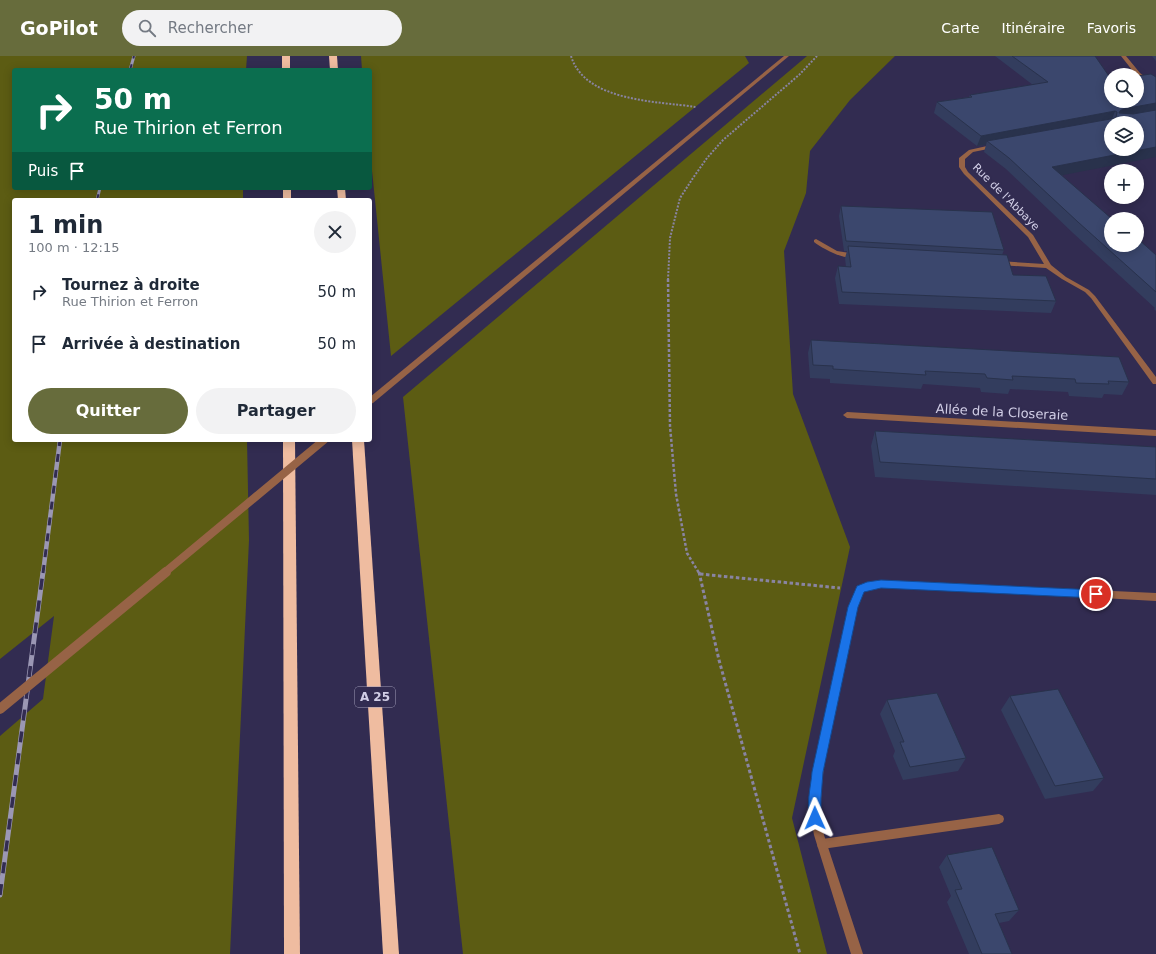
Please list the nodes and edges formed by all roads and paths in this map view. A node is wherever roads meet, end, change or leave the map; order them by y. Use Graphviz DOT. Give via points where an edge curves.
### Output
graph roads {
  1 [pos="286,56"];
  2 [pos="333,56"];
  3 [pos="571,56"];
  4 [pos="817,56"];
  5 [pos="1123,56"];
  6 [pos="785,57"];
  7 [pos="286,68"];
  8 [pos="334,68"];
  9 [pos="1156,87"];
  10 [pos="718,112"];
  11 [pos="1002,145"];
  12 [pos="816,241"];
  13 [pos="862,256"];
  14 [pos="994,263"];
  15 [pos="1048,266"];
  16 [pos="1156,382"];
  17 [pos="372,399"];
  18 [pos="847,415"];
  19 [pos="1156,433"];
  20 [pos="289,442"];
  21 [pos="322,442"];
  22 [pos="358,442"];
  23 [pos="700,574"];
  24 [pos="861,589"];
  25 [pos="1156,597"];
  26 [pos="0,709"];
  27 [pos="999,819"];
  28 [pos="822,844"];
  29 [pos="292,954"];
  30 [pos="391,954"];
  31 [pos="800,954"];
  32 [pos="857,954"];
  1 -- 7 [label="highway"];
  2 -- 8 [label="highway"];
  3 -- 10 [label="path" via="580,74 603,90 632,98"];
  4 -- 23 [label="path" via="799,75 723,140 707,158 680,198 670,238 667,291 670,426 676,494 687,553"];
  5 -- 9 [label="street" via="1138,74"];
  6 -- 10 [label="street"];
  10 -- 17 [label="street"];
  11 -- 15 [label="street, Rue de l'Abbaye" via="971,151 962,158 962,167 1031,236"];
  12 -- 13 [label="street" via="839,254"];
  14 -- 15 [label="street"];
  15 -- 16 [label="street, Rue de l'Abbaye" via="1093,297"];
  18 -- 19 [label="street, Allée de la Closeraie"];
  20 -- 29 [label="highway"];
  21 -- 26 [label="street, bridge"];
  22 -- 30 [label="highway, A 25"];
  23 -- 24 [label="path"];
  23 -- 31 [label="path" via="720,660"];
  24 -- 25 [label="street" via="867,586 893,584"];
  24 -- 28 [label="street" via="853,607 818,772 815,818"];
  27 -- 28 [label="street"];
  28 -- 32 [label="street"];
}
